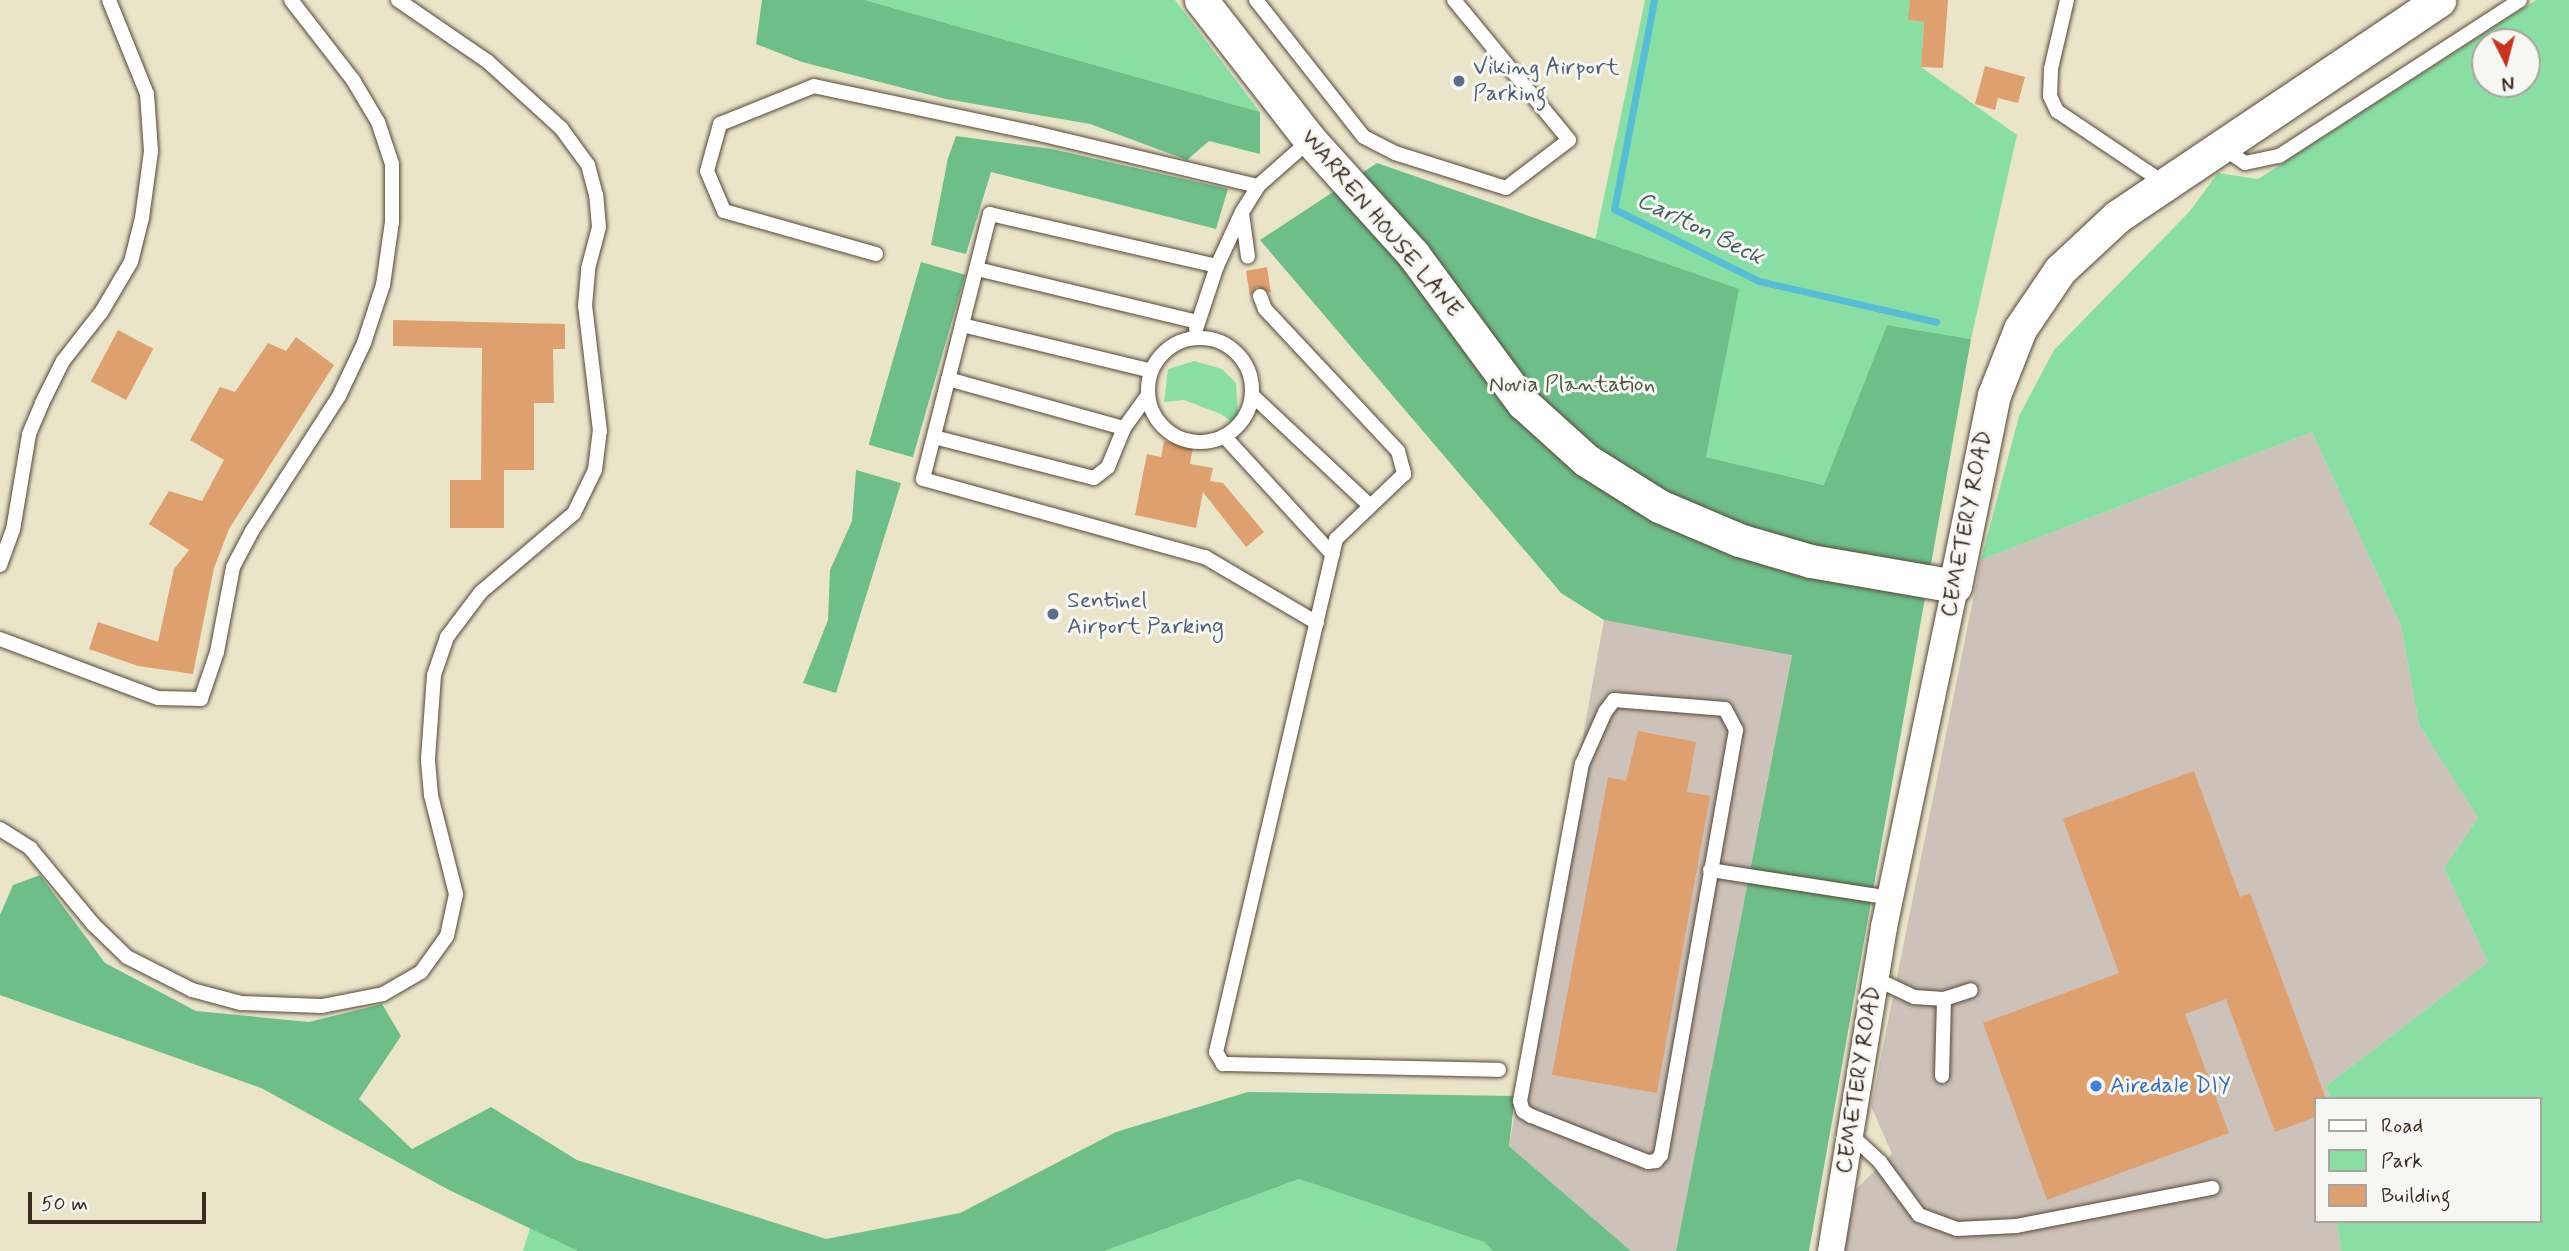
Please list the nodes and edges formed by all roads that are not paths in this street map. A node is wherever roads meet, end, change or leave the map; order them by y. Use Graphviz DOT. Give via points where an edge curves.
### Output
graph roads {
  1 [pos="109,0"];
  2 [pos="291,0"];
  3 [pos="398,0"];
  4 [pos="1201,0"];
  5 [pos="1256,0"];
  6 [pos="1454,0"];
  7 [pos="2067,0"];
  8 [pos="2439,0"];
  9 [pos="2520,0"];
  10 [pos="1310,140"];
  11 [pos="2220,146"];
  12 [pos="2164,183"];
  13 [pos="1258,186"];
  14 [pos="1242,212"];
  15 [pos="876,254"];
  16 [pos="1248,257"];
  17 [pos="1217,266"];
  18 [pos="977,269"];
  19 [pos="1261,296"];
  20 [pos="1198,322"];
  21 [pos="962,325"];
  22 [pos="1192,339"];
  23 [pos="1152,370"];
  24 [pos="948,379"];
  25 [pos="1148,395"];
  26 [pos="1252,395"];
  27 [pos="1124,428"];
  28 [pos="1224,436"];
  29 [pos="934,437"];
  30 [pos="1370,506"];
  31 [pos="1333,555"];
  32 [pos="0,565"];
  33 [pos="1955,586"];
  34 [pos="1317,623"];
  35 [pos="0,639"];
  36 [pos="0,829"];
  37 [pos="1710,870"];
  38 [pos="1890,898"];
  39 [pos="1876,979"];
  40 [pos="1971,990"];
  41 [pos="1944,999"];
  42 [pos="1499,1070"];
  43 [pos="1942,1076"];
  44 [pos="1850,1134"];
  45 [pos="2212,1188"];
  46 [pos="1831,1251"];
  1 -- 32 [label="lane" via="147,94 151,151 142,218 131,262 102,311 63,361 29,434 13,530"];
  2 -- 35 [label="lane" via="359,91 378,122 392,164 392,222 383,285 365,344 339,396 233,566 217,652 201,699 158,698"];
  3 -- 36 [label="lane" via="487,61 561,128 588,165 599,228 588,269 585,306 600,431 595,470 574,513 481,592 447,637 434,675 428,759 431,795 456,894 447,936 421,972 383,994 322,1006 241,1003 192,990 127,957 93,925 30,848"];
  4 -- 10 [label="street, WARREN HOUSE LANE"];
  5 -- 6 [label="lane" via="1364,136 1395,153 1506,188 1569,140"];
  7 -- 12 [label="lane" via="2051,69 2050,96 2057,111"];
  8 -- 11 [label="street, CEMETERY ROAD"];
  9 -- 11 [label="lane" via="2278,156 2245,163"];
  10 -- 13 [label="lane"];
  10 -- 33 [label="street, WARREN HOUSE LANE" via="1413,254 1523,402 1586,460 1659,506 1739,540 1811,561"];
  11 -- 12 [label="street, CEMETERY ROAD"];
  12 -- 33 [label="street, CEMETERY ROAD" via="2118,216 2060,270 2020,329 1994,395"];
  13 -- 14 [label="lane"];
  13 -- 15 [label="lane" via="814,86 720,124 707,171 724,211"];
  14 -- 16 [label="lane"];
  14 -- 17 [label="lane"];
  17 -- 18 [label="lane" via="990,214"];
  17 -- 20 [label="lane"];
  18 -- 20 [label="lane"];
  18 -- 21 [label="lane"];
  19 -- 30 [label="lane" via="1265,309 1398,451 1404,474"];
  20 -- 22 [label="lane"];
  21 -- 23 [label="lane"];
  21 -- 24 [label="lane"];
  22 -- 23 [label="lane" via="1168,349"];
  22 -- 26 [label="lane" via="1217,340 1232,349 1251,378"];
  23 -- 25 [label="lane"];
  24 -- 27 [label="lane"];
  24 -- 29 [label="lane"];
  25 -- 27 [label="lane"];
  25 -- 28 [label="lane" via="1162,425 1175,435 1191,441"];
  26 -- 28 [label="lane" via="1238,426"];
  26 -- 30 [label="lane"];
  27 -- 29 [label="lane" via="1108,467 1094,478"];
  28 -- 31 [label="lane"];
  29 -- 34 [label="lane" via="923,479 1205,556"];
  30 -- 31 [label="lane" via="1336,539"];
  31 -- 34 [label="lane"];
  33 -- 38 [label="street, CEMETERY ROAD"];
  34 -- 42 [label="lane" via="1216,1052 1223,1064"];
  37 -- 37 [label="lane" via="1661,1155 1648,1162 1523,1111 1520,1101 1582,764 1615,700 1725,709 1730,717 1736,730"];
  37 -- 38 [label="lane"];
  38 -- 39 [label="street, CEMETERY ROAD"];
  39 -- 41 [label="lane" via="1914,997"];
  39 -- 44 [label="street, CEMETERY ROAD"];
  40 -- 41 [label="lane"];
  41 -- 43 [label="lane"];
  44 -- 45 [label="lane" via="1880,1163 1919,1215 1956,1229 2016,1226"];
  44 -- 46 [label="street, CEMETERY ROAD"];
}
